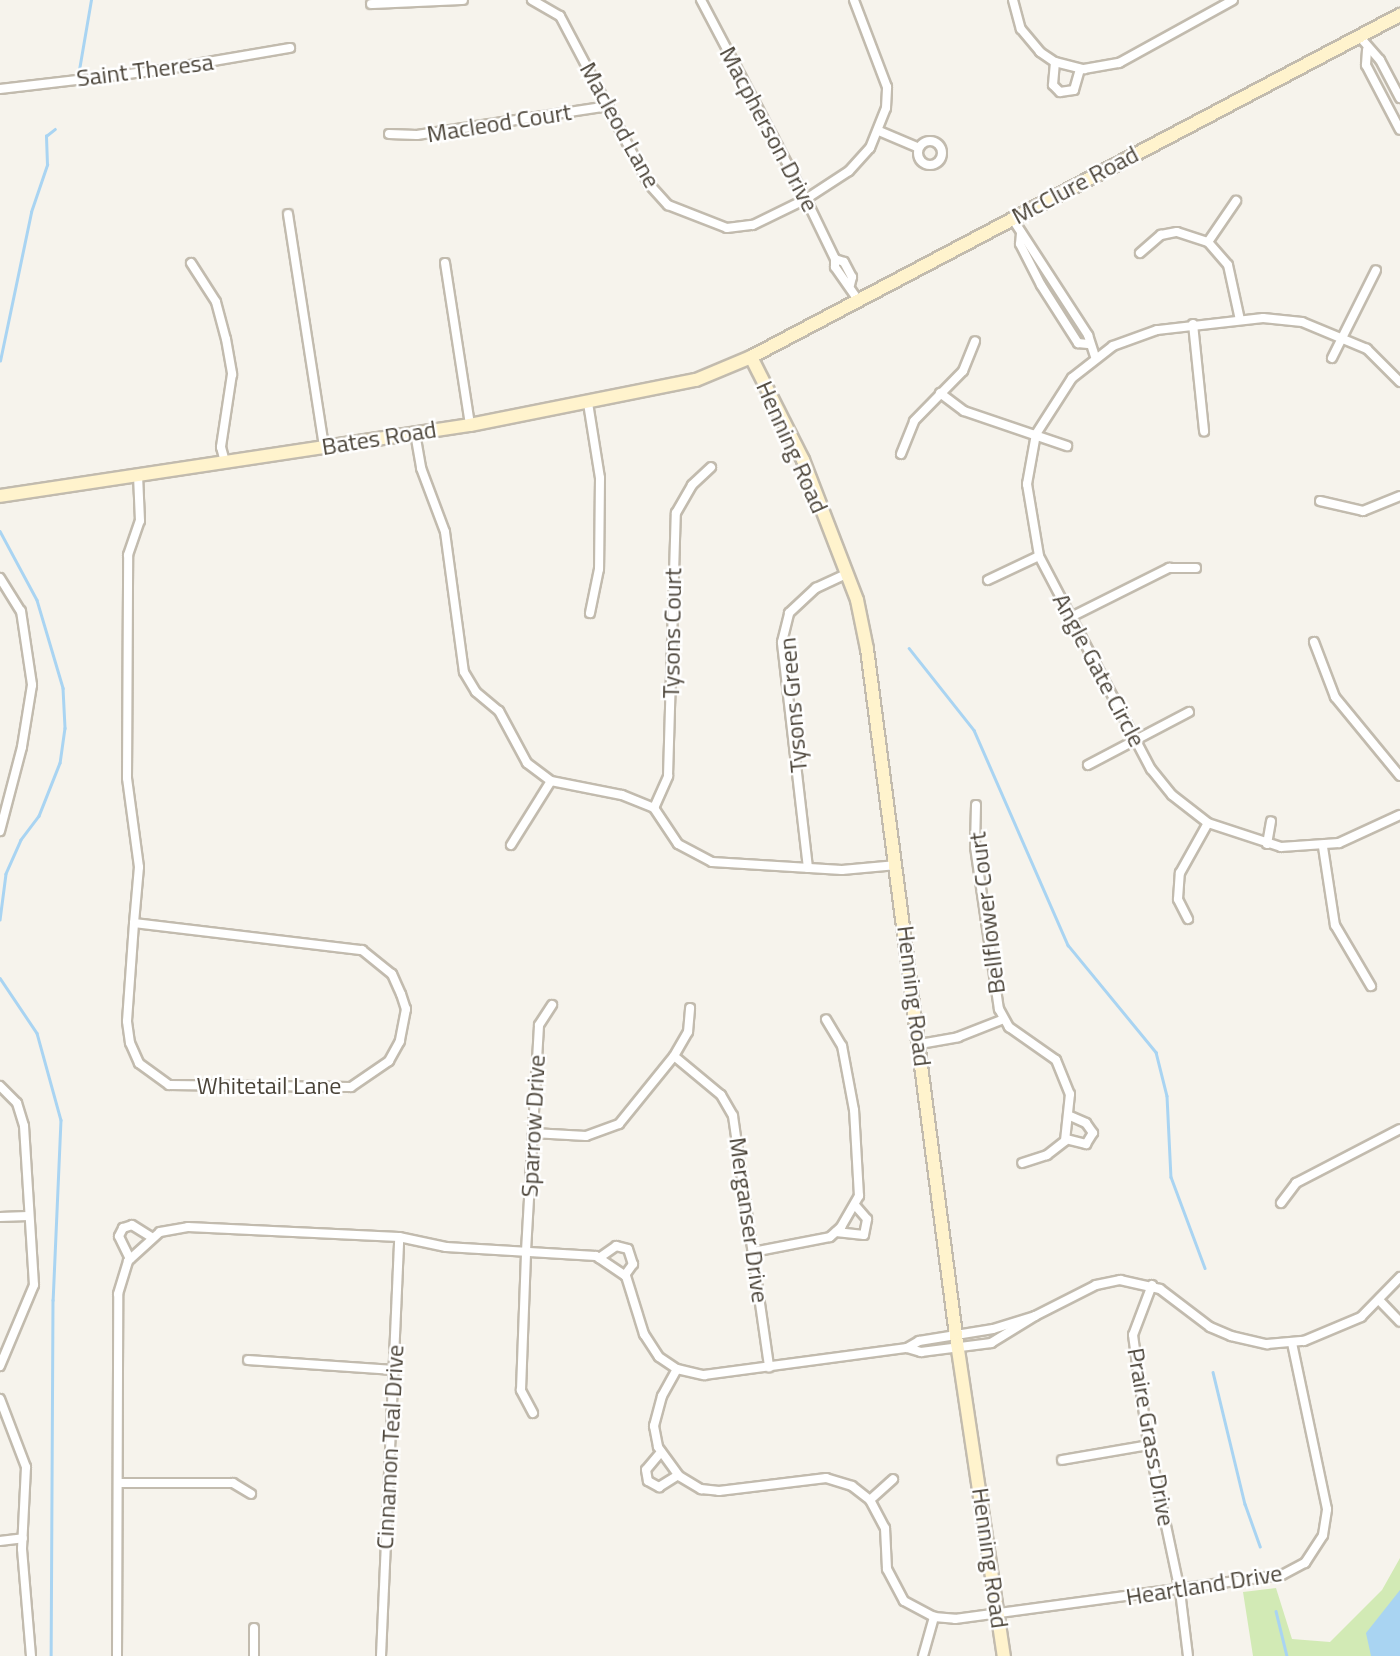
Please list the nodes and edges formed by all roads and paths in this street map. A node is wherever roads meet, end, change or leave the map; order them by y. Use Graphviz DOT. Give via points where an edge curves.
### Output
graph roads {
  1 [pos="463,0"];
  2 [pos="532,0"];
  3 [pos="701,0"];
  4 [pos="854,0"];
  5 [pos="1013,0"];
  6 [pos="1233,0"];
  7 [pos="371,4"];
  8 [pos="1400,15"];
  9 [pos="1359,36"];
  10 [pos="290,48"];
  11 [pos="1367,50"];
  12 [pos="1055,62"];
  13 [pos="1080,69"];
  14 [pos="0,89"];
  15 [pos="1400,98"];
  16 [pos="609,106"];
  17 [pos="1400,130"];
  18 [pos="879,131"];
  19 [pos="389,134"];
  20 [pos="919,148"];
  21 [pos="806,199"];
  22 [pos="1236,201"];
  23 [pos="288,214"];
  24 [pos="1012,218"];
  25 [pos="1208,242"];
  26 [pos="1140,253"];
  27 [pos="191,263"];
  28 [pos="445,263"];
  29 [pos="1376,270"];
  30 [pos="857,299"];
  31 [pos="1240,320"];
  32 [pos="1193,324"];
  33 [pos="1343,336"];
  34 [pos="975,341"];
  35 [pos="751,357"];
  36 [pos="1096,357"];
  37 [pos="1332,358"];
  38 [pos="1400,382"];
  39 [pos="940,393"];
  40 [pos="588,403"];
  41 [pos="470,425"];
  42 [pos="1204,431"];
  43 [pos="415,433"];
  44 [pos="1036,435"];
  45 [pos="324,446"];
  46 [pos="1067,446"];
  47 [pos="901,454"];
  48 [pos="225,462"];
  49 [pos="711,467"];
  50 [pos="138,475"];
  51 [pos="0,496"];
  52 [pos="1400,496"];
  53 [pos="1320,501"];
  54 [pos="1039,555"];
  55 [pos="1196,568"];
  56 [pos="846,574"];
  57 [pos="0,578"];
  58 [pos="988,580"];
  59 [pos="590,613"];
  60 [pos="1072,617"];
  61 [pos="1314,642"];
  62 [pos="1189,712"];
  63 [pos="1136,741"];
  64 [pos="1088,765"];
  65 [pos="1400,776"];
  66 [pos="551,781"];
  67 [pos="976,805"];
  68 [pos="654,808"];
  69 [pos="1400,815"];
  70 [pos="1271,821"];
  71 [pos="1208,823"];
  72 [pos="0,831"];
  73 [pos="1266,844"];
  74 [pos="511,845"];
  75 [pos="1323,847"];
  76 [pos="897,864"];
  77 [pos="808,867"];
  78 [pos="1188,919"];
  79 [pos="134,923"];
  80 [pos="1371,986"];
  81 [pos="552,1005"];
  82 [pos="690,1008"];
  83 [pos="826,1019"];
  84 [pos="1004,1019"];
  85 [pos="920,1044"];
  86 [pos="674,1056"];
  87 [pos="0,1086"];
  88 [pos="1070,1116"];
  89 [pos="1400,1129"];
  90 [pos="533,1133"];
  91 [pos="1066,1139"];
  92 [pos="1022,1163"];
  93 [pos="1281,1203"];
  94 [pos="855,1205"];
  95 [pos="28,1216"];
  96 [pos="0,1217"];
  97 [pos="836,1232"];
  98 [pos="151,1237"];
  99 [pos="399,1237"];
  100 [pos="526,1251"];
  101 [pos="753,1252"];
  102 [pos="599,1258"];
  103 [pos="130,1259"];
  104 [pos="625,1275"];
  105 [pos="1400,1277"];
  106 [pos="1152,1285"];
  107 [pos="1378,1300"];
  108 [pos="1035,1316"];
  109 [pos="1400,1322"];
  110 [pos="957,1342"];
  111 [pos="1292,1343"];
  112 [pos="907,1348"];
  113 [pos="248,1360"];
  114 [pos="0,1366"];
  115 [pos="769,1367"];
  116 [pos="677,1369"];
  117 [pos="394,1370"];
  118 [pos="0,1399"];
  119 [pos="533,1413"];
  120 [pos="1149,1445"];
  121 [pos="661,1452"];
  122 [pos="1062,1460"];
  123 [pos="678,1475"];
  124 [pos="892,1479"];
  125 [pos="118,1483"];
  126 [pos="251,1494"];
  127 [pos="870,1500"];
  128 [pos="23,1538"];
  129 [pos="0,1541"];
  130 [pos="1180,1591"];
  131 [pos="999,1613"];
  132 [pos="933,1617"];
  133 [pos="254,1628"];
  134 [pos="31,1656"];
  135 [pos="117,1656"];
  136 [pos="254,1656"];
  137 [pos="381,1656"];
  138 [pos="923,1656"];
  139 [pos="1004,1656"];
  140 [pos="1188,1656"];
  1 -- 7 [label="street"];
  2 -- 16 [label="street, Macleod Lane" via="559,16"];
  3 -- 21 [label="street, Macpherson Drive"];
  4 -- 18 [label="street" via="885,75 887,98"];
  5 -- 12 [label="street" via="1021,29"];
  6 -- 13 [label="street" via="1119,63"];
  8 -- 9 [label="street, McClure Road"];
  9 -- 11 [label="street"];
  9 -- 24 [label="street, McClure Road"];
  10 -- 14 [label="street, Saint Theresa" via="161,70"];
  11 -- 15 [label="street" via="1380,60"];
  11 -- 17 [label="street" via="1366,65"];
  12 -- 13 [label="street"];
  12 -- 13 [label="street" via="1053,85 1060,92 1074,90"];
  16 -- 19 [label="street, Macleod Court" via="417,135"];
  16 -- 21 [label="street, Macleod Lane" via="648,183 668,205 691,217 727,228 753,225"];
  18 -- 20 [label="street"];
  18 -- 21 [label="street, Macleod Lane" via="849,171"];
  21 -- 30 [label="street, Macpherson Drive" via="835,259 844,262 852,277 850,285"];
  22 -- 25 [label="street"];
  23 -- 45 [label="street"];
  24 -- 30 [label="street, McClure Road"];
  24 -- 36 [label="street" via="1088,335"];
  25 -- 26 [label="street" via="1177,232 1161,235"];
  25 -- 31 [label="street" via="1228,265"];
  27 -- 48 [label="street" via="216,302 232,374 221,447"];
  28 -- 41 [label="street"];
  29 -- 33 [label="street"];
  30 -- 35 [label="street, McClure Road"];
  31 -- 32 [label="street, Angle Gate Circle"];
  31 -- 33 [label="street, Angle Gate Circle" via="1282,319"];
  32 -- 36 [label="street, Angle Gate Circle" via="1133,337"];
  32 -- 42 [label="street"];
  33 -- 37 [label="street"];
  33 -- 38 [label="street, Angle Gate Circle" via="1367,349"];
  34 -- 39 [label="street" via="963,370"];
  35 -- 40 [label="street, Bates Road" via="696,380"];
  35 -- 56 [label="street, Henning Road" via="803,460"];
  36 -- 44 [label="street, Angle Gate Circle" via="1072,378"];
  39 -- 44 [label="street" via="964,411"];
  39 -- 47 [label="street" via="914,421"];
  40 -- 41 [label="street, Bates Road"];
  40 -- 59 [label="street" via="600,478 599,569"];
  41 -- 43 [label="street, Bates Road"];
  43 -- 45 [label="street, Bates Road"];
  43 -- 66 [label="street" via="421,468 444,532 464,673 476,692 499,711 527,763"];
  44 -- 46 [label="street"];
  44 -- 54 [label="street, Angle Gate Circle" via="1027,484"];
  45 -- 48 [label="street, Bates Road"];
  48 -- 50 [label="street, Bates Road"];
  49 -- 68 [label="street, Tysons Court" via="692,485 676,513 668,776"];
  50 -- 51 [label="street, Bates Road"];
  50 -- 79 [label="street, Whitetail Lane" via="141,512 128,555 127,778 139,867"];
  52 -- 53 [label="street" via="1363,511"];
  54 -- 58 [label="street"];
  54 -- 60 [label="street, Angle Gate Circle"];
  55 -- 60 [label="street" via="1169,568"];
  56 -- 76 [label="street, Henning Road" via="867,649"];
  56 -- 77 [label="street, Tysons Green" via="816,589 789,613 782,642"];
  57 -- 72 [label="street" via="21,611 32,685 23,747"];
  60 -- 63 [label="street, Angle Gate Circle"];
  61 -- 65 [label="street" via="1335,697"];
  62 -- 63 [label="street"];
  63 -- 64 [label="street"];
  63 -- 71 [label="street, Angle Gate Circle" via="1172,795"];
  66 -- 68 [label="street" via="622,795"];
  66 -- 74 [label="street"];
  67 -- 84 [label="street, Bellflower Court" via="979,883 995,991"];
  68 -- 77 [label="street" via="678,844 712,863"];
  69 -- 75 [label="street, Angle Gate Circle" via="1356,838"];
  70 -- 73 [label="street"];
  71 -- 73 [label="street, Angle Gate Circle"];
  71 -- 78 [label="street" via="1180,873 1178,899"];
  73 -- 75 [label="street, Angle Gate Circle"];
  75 -- 80 [label="street" via="1335,925"];
  76 -- 77 [label="street" via="868,870"];
  76 -- 85 [label="street, Henning Road"];
  79 -- 79 [label="street, Whitetail Lane" via="127,1021 130,1043 139,1063 169,1085 351,1087 388,1061 400,1041 406,1009 401,994 392,974 362,950"];
  81 -- 90 [label="street, Sparrow Drive" via="539,1025"];
  82 -- 86 [label="street" via="688,1032"];
  83 -- 94 [label="street" via="842,1046 854,1110 860,1176"];
  84 -- 85 [label="street" via="958,1037"];
  84 -- 88 [label="street" via="1056,1060 1070,1094"];
  85 -- 110 [label="street, Henning Road"];
  86 -- 90 [label="street" via="619,1124 586,1136"];
  86 -- 101 [label="street, Merganser Drive" via="721,1095 733,1116"];
  87 -- 95 [label="street" via="22,1114"];
  88 -- 91 [label="street"];
  88 -- 91 [label="street" via="1086,1123 1093,1133 1086,1143"];
  89 -- 93 [label="street" via="1296,1183"];
  90 -- 100 [label="street, Sparrow Drive"];
  91 -- 92 [label="street" via="1047,1155"];
  94 -- 97 [label="street"];
  94 -- 97 [label="street" via="867,1219 864,1235"];
  95 -- 96 [label="street"];
  95 -- 114 [label="street" via="32,1298"];
  97 -- 101 [label="street"];
  98 -- 99 [label="street" via="188,1227"];
  98 -- 103 [label="street"];
  98 -- 103 [label="street" via="132,1225 123,1228 119,1236"];
  99 -- 100 [label="street" via="446,1247"];
  99 -- 117 [label="street, Cinnamon Teal Drive"];
  100 -- 102 [label="street"];
  100 -- 119 [label="street, Sparrow Drive" via="521,1390"];
  101 -- 115 [label="street, Merganser Drive"];
  102 -- 104 [label="street"];
  102 -- 104 [label="street" via="616,1246 628,1249 633,1264"];
  103 -- 125 [label="street" via="118,1294"];
  104 -- 116 [label="street" via="649,1346"];
  105 -- 107 [label="street"];
  106 -- 108 [label="street" via="1130,1280 1102,1283"];
  106 -- 111 [label="street" via="1210,1327 1231,1336"];
  106 -- 120 [label="street, Praire Grass Drive" via="1133,1335"];
  107 -- 109 [label="street"];
  107 -- 111 [label="street" via="1338,1330"];
  108 -- 110 [label="street"];
  108 -- 110 [label="street" via="991,1343"];
  110 -- 112 [label="street" via="919,1341"];
  110 -- 112 [label="street" via="920,1352"];
  110 -- 131 [label="street, Henning Road"];
  111 -- 130 [label="street, Heartland Drive" via="1327,1509 1323,1535 1315,1552 1293,1572"];
  112 -- 115 [label="street"];
  113 -- 117 [label="street"];
  115 -- 116 [label="street" via="704,1375"];
  116 -- 121 [label="street" via="662,1396 654,1426"];
  117 -- 137 [label="street, Cinnamon Teal Drive"];
  118 -- 128 [label="street" via="26,1467"];
  120 -- 122 [label="street"];
  120 -- 130 [label="street, Praire Grass Drive"];
  121 -- 123 [label="street"];
  121 -- 123 [label="street" via="646,1470 648,1482 659,1487"];
  123 -- 127 [label="street" via="701,1489 719,1491 826,1478 852,1486"];
  124 -- 127 [label="street"];
  125 -- 126 [label="street" via="233,1483"];
  125 -- 135 [label="street"];
  127 -- 132 [label="street" via="885,1528 887,1569 898,1592 914,1608"];
  128 -- 129 [label="street"];
  128 -- 134 [label="street"];
  130 -- 131 [label="street, Heartland Drive"];
  130 -- 140 [label="street, Praire Grass Drive"];
  131 -- 132 [label="street, Heartland Drive"];
  131 -- 139 [label="street, Henning Road"];
  132 -- 138 [label="street"];
  133 -- 136 [label="street"];
}
